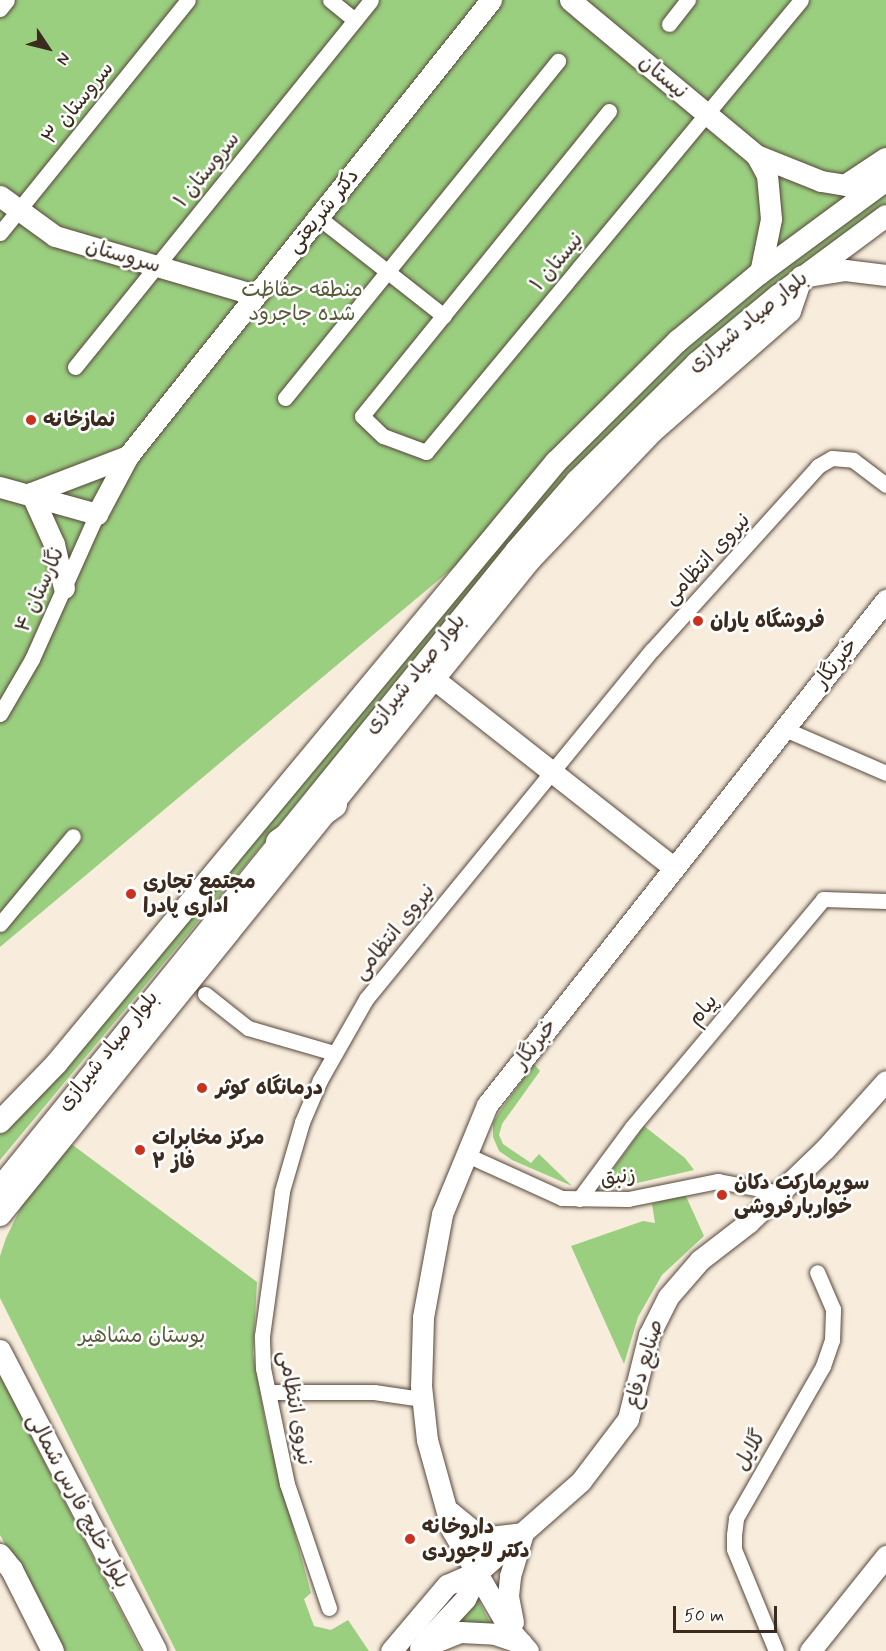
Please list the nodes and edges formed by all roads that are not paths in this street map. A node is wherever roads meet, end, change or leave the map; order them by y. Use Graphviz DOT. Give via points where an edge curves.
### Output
graph roads {
  1 [pos="7,0"];
  2 [pos="188,0"];
  3 [pos="330,0"];
  4 [pos="371,0"];
  5 [pos="491,0"];
  6 [pos="570,0"];
  7 [pos="688,0"];
  8 [pos="801,0"];
  9 [pos="0,9"];
  10 [pos="355,20"];
  11 [pos="669,24"];
  12 [pos="558,60"];
  13 [pos="609,111"];
  14 [pos="708,115"];
  15 [pos="756,155"];
  16 [pos="886,159"];
  17 [pos="886,179"];
  18 [pos="847,185"];
  19 [pos="0,196"];
  20 [pos="18,211"];
  21 [pos="886,216"];
  22 [pos="318,217"];
  23 [pos="0,233"];
  24 [pos="157,266"];
  25 [pos="388,271"];
  26 [pos="760,273"];
  27 [pos="886,275"];
  28 [pos="802,277"];
  29 [pos="256,295"];
  30 [pos="444,316"];
  31 [pos="75,367"];
  32 [pos="285,398"];
  33 [pos="128,456"];
  34 [pos="886,485"];
  35 [pos="0,487"];
  36 [pos="31,493"];
  37 [pos="97,513"];
  38 [pos="64,588"];
  39 [pos="886,600"];
  40 [pos="434,679"];
  41 [pos="0,714"];
  42 [pos="785,729"];
  43 [pos="552,772"];
  44 [pos="886,773"];
  45 [pos="333,804"];
  46 [pos="73,836"];
  47 [pos="279,842"];
  48 [pos="673,867"];
  49 [pos="886,901"];
  50 [pos="0,924"];
  51 [pos="205,994"];
  52 [pos="334,1053"];
  53 [pos="886,1081"];
  54 [pos="0,1122"];
  55 [pos="467,1155"];
  56 [pos="2,1182"];
  57 [pos="781,1193"];
  58 [pos="579,1199"];
  59 [pos="0,1215"];
  60 [pos="817,1272"];
  61 [pos="0,1352"];
  62 [pos="269,1392"];
  63 [pos="422,1399"];
  64 [pos="446,1508"];
  65 [pos="452,1530"];
  66 [pos="523,1532"];
  67 [pos="0,1555"];
  68 [pos="886,1556"];
  69 [pos="479,1571"];
  70 [pos="447,1585"];
  71 [pos="328,1608"];
  72 [pos="524,1647"];
  73 [pos="418,1649"];
  74 [pos="53,1651"];
  75 [pos="156,1651"];
  76 [pos="391,1651"];
  77 [pos="776,1651"];
  78 [pos="810,1651"];
  1 -- 9 [label="street"];
  2 -- 20 [label="street, سروستان ۳"];
  3 -- 10 [label="street"];
  4 -- 10 [label="street, سروستان ۱"];
  5 -- 22 [label="street, دکتر شریعتی"];
  6 -- 14 [label="street, نیستان"];
  7 -- 11 [label="street"];
  8 -- 14 [label="street, نیستان ۱"];
  10 -- 24 [label="street, سروستان ۱"];
  12 -- 25 [label="street"];
  13 -- 30 [label="street"];
  14 -- 15 [label="street, نیستان"];
  14 -- 30 [label="street, نیستان ۱" via="426,452 383,436 362,416"];
  15 -- 18 [label="street" via="821,181"];
  15 -- 26 [label="street" via="767,174 771,219"];
  16 -- 18 [label="main road"];
  17 -- 18 [label="street"];
  17 -- 26 [label="main road, بلوار صیاد شیرازی"];
  19 -- 20 [label="street, سروستان"];
  20 -- 23 [label="street, سروستان ۳"];
  20 -- 24 [label="street, سروستان" via="56,236"];
  21 -- 28 [label="main road, بلوار صیاد شیرازی"];
  22 -- 25 [label="street"];
  22 -- 29 [label="street, دکتر شریعتی"];
  24 -- 29 [label="street, سروستان"];
  24 -- 31 [label="street, سروستان ۱"];
  25 -- 30 [label="street"];
  25 -- 32 [label="street"];
  26 -- 54 [label="main road, بلوار صیاد شیرازی" via="678,341 556,462 56,1064"];
  27 -- 28 [label="street" via="845,270"];
  28 -- 40 [label="main road" via="790,310 653,431 590,493"];
  28 -- 47 [label="main road, بلوار صیاد شیرازی" via="697,363 577,481"];
  29 -- 33 [label="street, دکتر شریعتی"];
  33 -- 36 [label="street"];
  33 -- 37 [label="street, دکتر شریعتی"];
  34 -- 43 [label="street, نیروی انتظامی" via="853,460 832,458 818,466 652,651"];
  35 -- 36 [label="street"];
  36 -- 37 [label="street"];
  36 -- 38 [label="street" via="54,544"];
  37 -- 38 [label="street, نگارستان ۴"];
  38 -- 41 [label="street, نگارستان ۴" via="32,659"];
  39 -- 42 [label="street, خبرنگار"];
  40 -- 43 [label="street"];
  40 -- 45 [label="main road"];
  42 -- 44 [label="street"];
  42 -- 48 [label="street, خبرنگار"];
  43 -- 48 [label="street"];
  43 -- 52 [label="street, نیروی انتظامی" via="366,999"];
  45 -- 47 [label="highway"];
  45 -- 59 [label="main road"];
  46 -- 50 [label="street"];
  47 -- 56 [label="main road, بلوار صیاد شیرازی"];
  48 -- 55 [label="street, خبرنگار" via="487,1105"];
  49 -- 58 [label="street, پیام" via="823,899 632,1127"];
  51 -- 52 [label="street" via="248,1028"];
  52 -- 62 [label="street, نیروی انتظامی" via="302,1122 282,1191 262,1336"];
  53 -- 57 [label="street, صنایع دفاع"];
  55 -- 58 [label="street, زنبق" via="530,1186"];
  55 -- 63 [label="street, خبرنگار" via="442,1214 430,1264 423,1317"];
  57 -- 58 [label="street, زنبق" via="718,1181 628,1199"];
  57 -- 66 [label="street, صنایع دفاع" via="700,1260 668,1297 648,1335 634,1401 614,1442 581,1481"];
  60 -- 77 [label="street, گلایل" via="832,1309 832,1340 823,1366 736,1518 734,1535 734,1549"];
  61 -- 75 [label="main road, بلوار خلیج فارس شمالی"];
  62 -- 63 [label="street" via="374,1392"];
  62 -- 71 [label="street, نیروی انتظامی" via="287,1484"];
  63 -- 64 [label="street, خبرنگار" via="427,1440"];
  64 -- 65 [label="street, خبرنگار"];
  64 -- 66 [label="street" via="482,1538"];
  65 -- 69 [label="street, خبرنگار"];
  65 -- 70 [label="street" via="456,1552"];
  66 -- 69 [label="street, صنایع دفاع"];
  66 -- 72 [label="street" via="513,1559 508,1596"];
  67 -- 74 [label="main road"];
  68 -- 78 [label="street"];
  69 -- 70 [label="street"];
  69 -- 72 [label="street, خبرنگار"];
  69 -- 73 [label="street" via="465,1599"];
  70 -- 76 [label="street"];
  72 -- 73 [label="street" via="495,1634 460,1632"];
}
